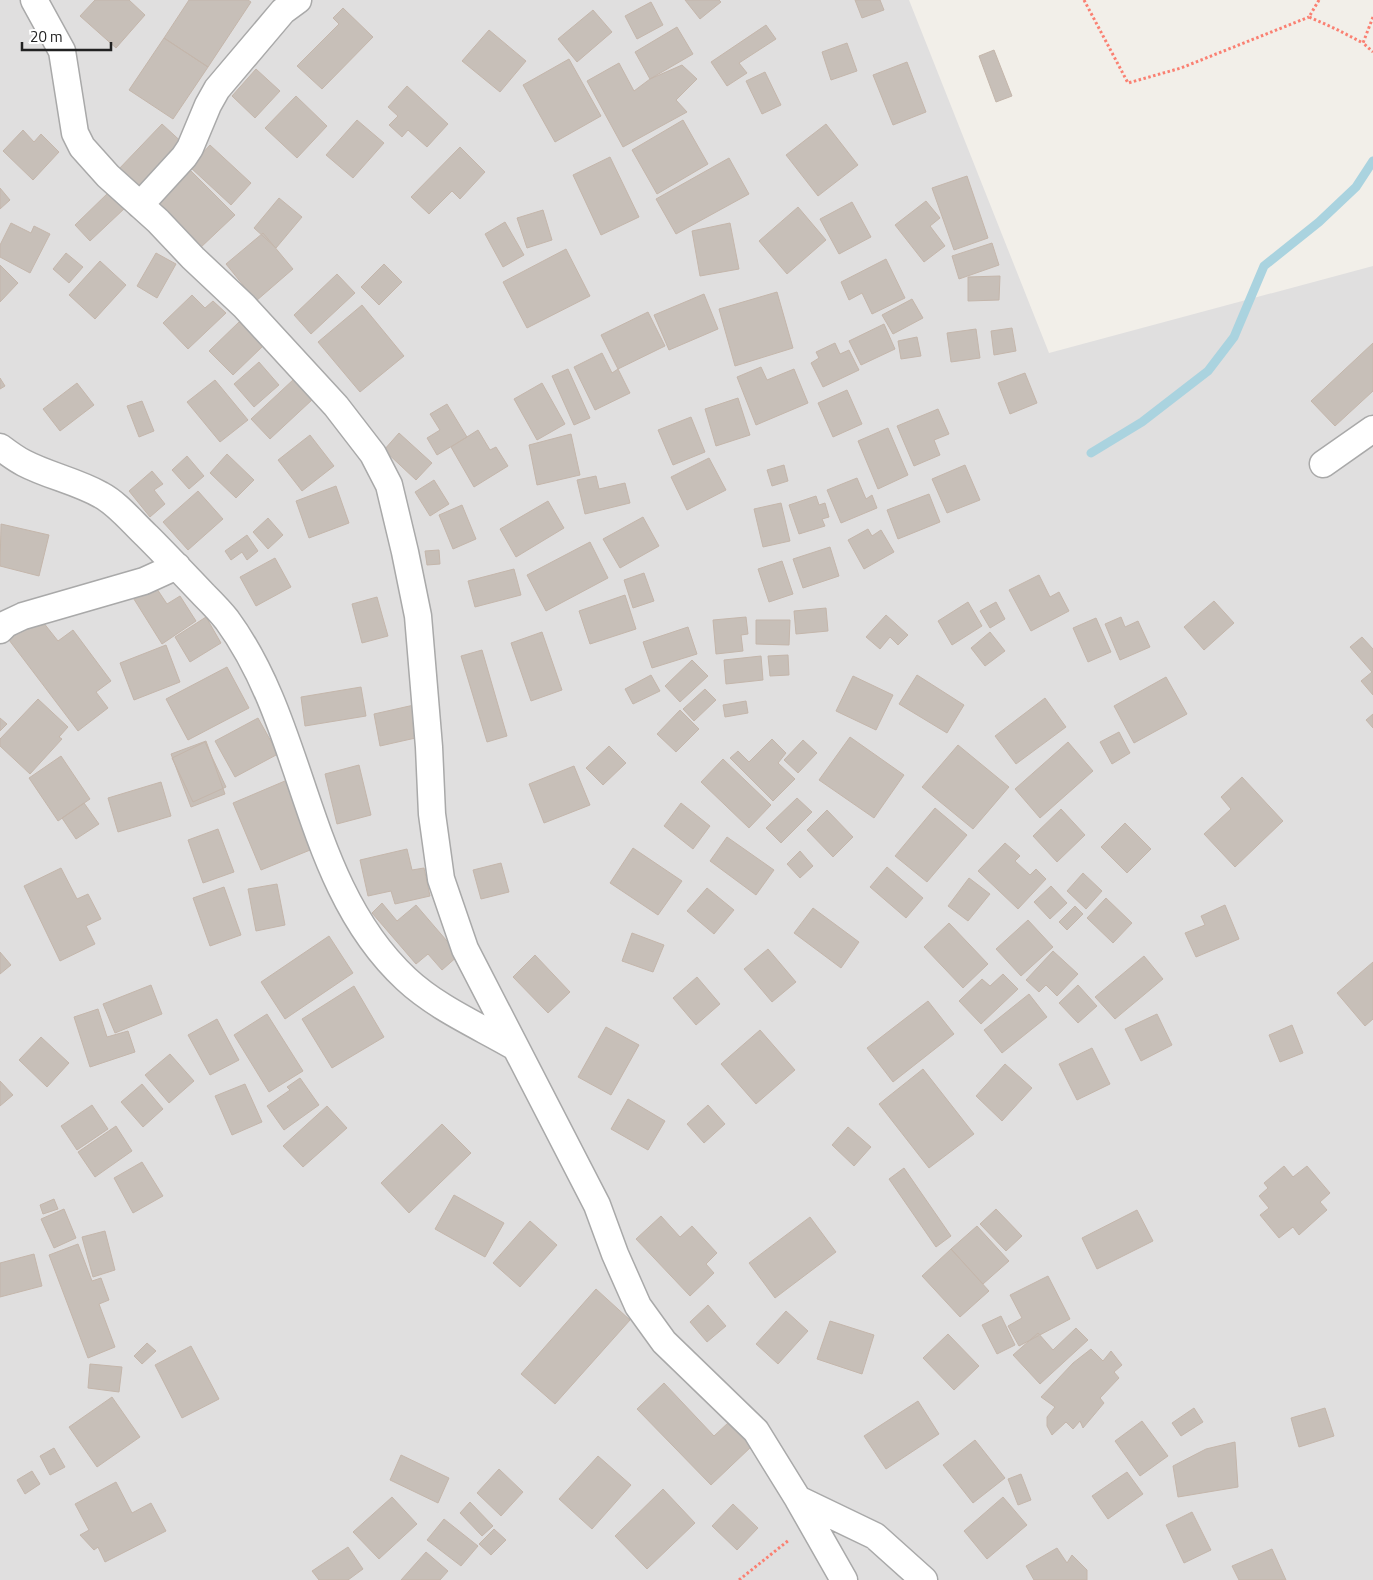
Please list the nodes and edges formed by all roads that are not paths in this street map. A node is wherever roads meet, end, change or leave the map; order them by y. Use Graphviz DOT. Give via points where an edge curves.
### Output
graph roads {
  1 [pos="34,0"];
  2 [pos="298,0"];
  3 [pos="140,205"];
  4 [pos="1373,429"];
  5 [pos="0,447"];
  6 [pos="1323,464"];
  7 [pos="177,566"];
  8 [pos="0,630"];
  9 [pos="515,1047"];
  10 [pos="798,1499"];
  11 [pos="844,1580"];
  12 [pos="924,1580"];
  1 -- 3 [label="street" via="62,51 75,133 82,147"];
  2 -- 3 [label="street" via="283,11 217,89 190,148"];
  3 -- 9 [label="street" via="244,306 336,406 373,454 389,485 418,616 432,814 441,879 465,948"];
  4 -- 6 [label="street"];
  5 -- 7 [label="street" via="23,463 102,496"];
  7 -- 8 [label="street" via="144,582 23,616"];
  7 -- 9 [label="street" via="226,618 266,689 332,868 357,919 384,956 407,980 444,1007"];
  9 -- 10 [label="street" via="597,1205 638,1306 664,1342 756,1431"];
  10 -- 11 [label="street"];
  10 -- 12 [label="street" via="874,1536"];
}
